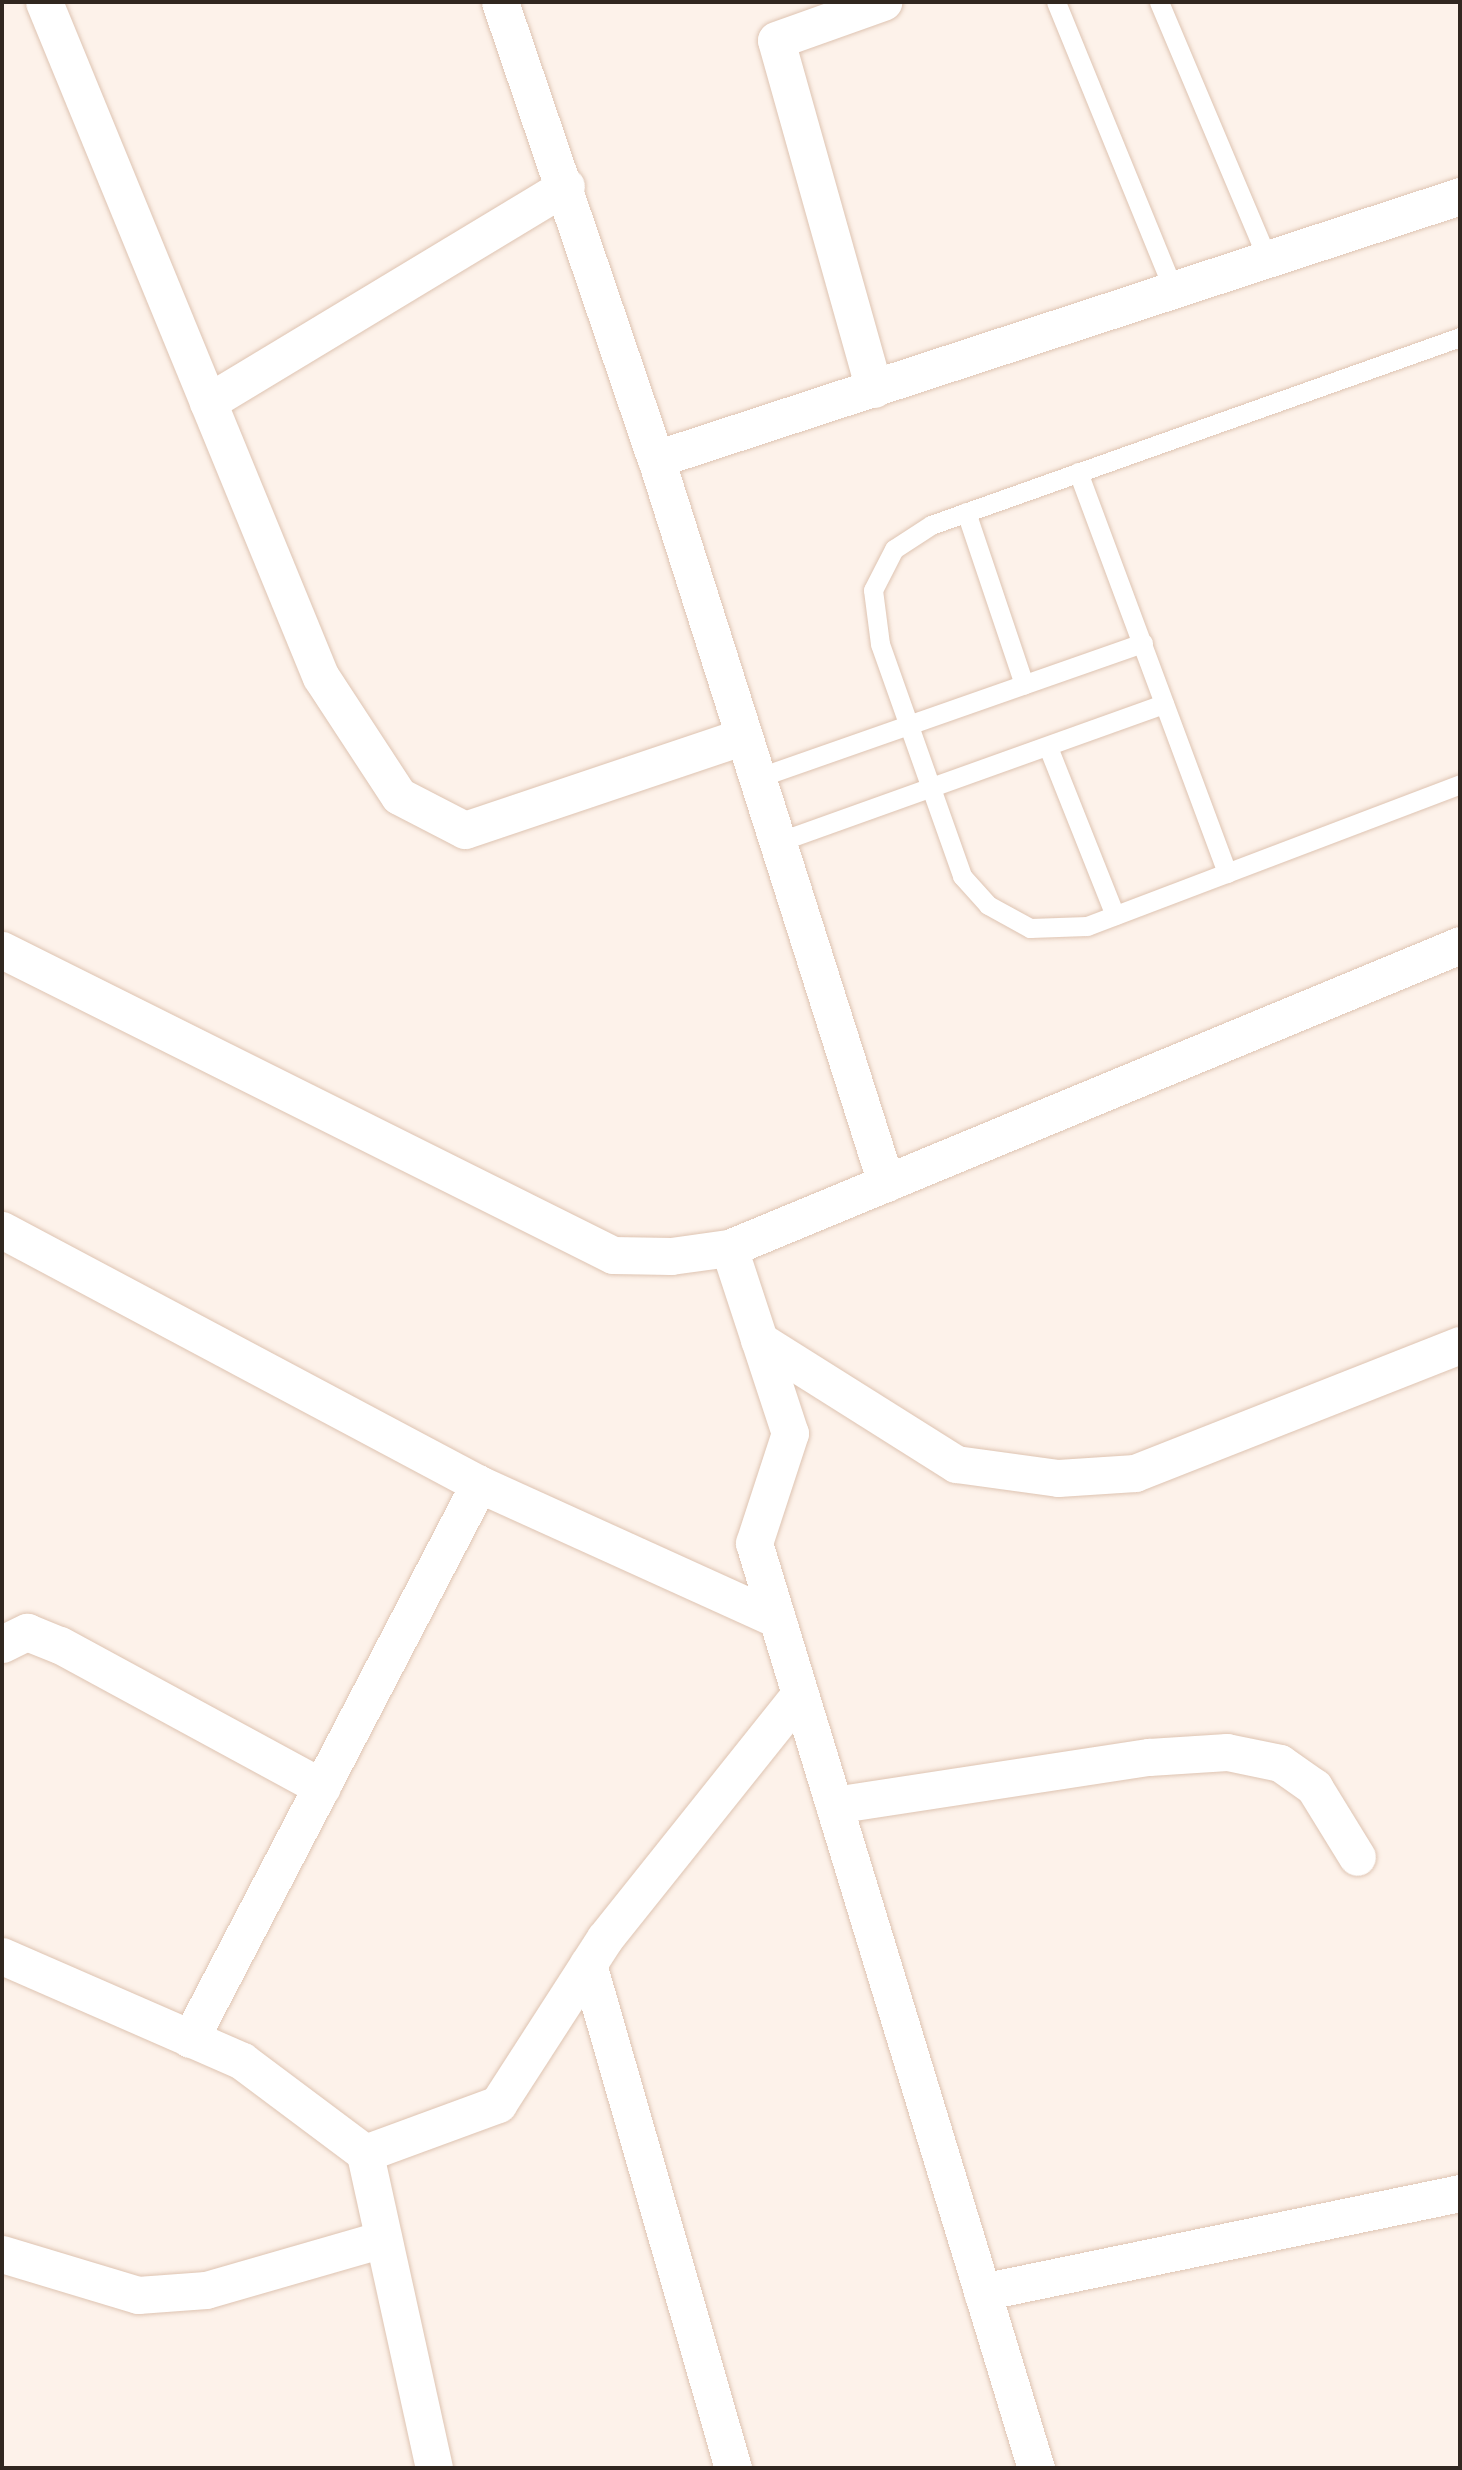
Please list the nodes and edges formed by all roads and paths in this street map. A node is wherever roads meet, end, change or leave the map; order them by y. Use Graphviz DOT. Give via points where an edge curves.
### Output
graph roads {
  1 [pos="44,2"];
  2 [pos="500,2"];
  3 [pos="883,2"];
  4 [pos="1056,2"];
  5 [pos="1159,2"];
  6 [pos="566,186"];
  7 [pos="1460,196"];
  8 [pos="1268,260"];
  9 [pos="1174,291"];
  10 [pos="1460,337"];
  11 [pos="874,389"];
  12 [pos="208,402"];
  13 [pos="656,459"];
  14 [pos="1077,472"];
  15 [pos="966,512"];
  16 [pos="1143,643"];
  17 [pos="1024,684"];
  18 [pos="1164,704"];
  19 [pos="910,724"];
  20 [pos="744,736"];
  21 [pos="1048,747"];
  22 [pos="757,778"];
  23 [pos="1460,785"];
  24 [pos="933,789"];
  25 [pos="778,842"];
  26 [pos="1227,873"];
  27 [pos="1115,915"];
  28 [pos="1460,945"];
  29 [pos="2,950"];
  30 [pos="886,1183"];
  31 [pos="2,1230"];
  32 [pos="729,1248"];
  33 [pos="759,1340"];
  34 [pos="1460,1345"];
  35 [pos="479,1484"];
  36 [pos="777,1619"];
  37 [pos="2,1644"];
  38 [pos="800,1694"];
  39 [pos="322,1787"];
  40 [pos="834,1805"];
  41 [pos="1357,1857"];
  42 [pos="2,1956"];
  43 [pos="588,1964"];
  44 [pos="190,2039"];
  45 [pos="365,2154"];
  46 [pos="1460,2193"];
  47 [pos="383,2239"];
  48 [pos="2,2254"];
  49 [pos="982,2292"];
  50 [pos="434,2468"];
  51 [pos="733,2468"];
  52 [pos="1036,2468"];
  1 -- 12 [label="street"];
  2 -- 6 [label="street"];
  3 -- 11 [label="street" via="776,40"];
  4 -- 9 [label="lane"];
  5 -- 8 [label="lane"];
  6 -- 12 [label="street"];
  6 -- 13 [label="street"];
  7 -- 8 [label="street"];
  8 -- 9 [label="street"];
  9 -- 11 [label="street"];
  10 -- 14 [label="lane"];
  11 -- 13 [label="street"];
  12 -- 20 [label="street" via="321,677 399,796 465,830"];
  13 -- 20 [label="street"];
  14 -- 15 [label="lane"];
  14 -- 16 [label="lane"];
  15 -- 17 [label="lane"];
  15 -- 19 [label="lane" via="894,550 873,590 880,644"];
  16 -- 17 [label="lane"];
  16 -- 18 [label="lane"];
  17 -- 19 [label="lane"];
  18 -- 21 [label="lane"];
  18 -- 26 [label="lane"];
  19 -- 22 [label="lane"];
  19 -- 24 [label="lane"];
  20 -- 22 [label="street"];
  21 -- 24 [label="lane"];
  21 -- 27 [label="lane"];
  22 -- 25 [label="street"];
  23 -- 26 [label="lane"];
  24 -- 25 [label="lane"];
  24 -- 27 [label="lane" via="962,876 988,905 1030,928 1087,926"];
  25 -- 30 [label="street"];
  26 -- 27 [label="lane"];
  28 -- 30 [label="street"];
  29 -- 32 [label="street" via="612,1255"];
  30 -- 32 [label="street"];
  31 -- 35 [label="street"];
  32 -- 33 [label="street"];
  33 -- 34 [label="street" via="956,1464 1058,1478 1135,1473"];
  33 -- 36 [label="street" via="790,1433 754,1543"];
  35 -- 36 [label="street"];
  35 -- 39 [label="street"];
  36 -- 38 [label="street"];
  37 -- 39 [label="street" via="27,1632 60,1645"];
  38 -- 40 [label="street"];
  38 -- 43 [label="street"];
  39 -- 44 [label="street"];
  40 -- 41 [label="street" via="1149,1757 1227,1752 1280,1763 1314,1787"];
  40 -- 49 [label="street"];
  42 -- 44 [label="street"];
  43 -- 45 [label="street" via="498,2104"];
  43 -- 51 [label="street"];
  44 -- 45 [label="street" via="242,2061"];
  45 -- 47 [label="street"];
  46 -- 49 [label="street"];
  47 -- 48 [label="street" via="206,2290 138,2295"];
  47 -- 50 [label="street"];
  49 -- 52 [label="street"];
}
